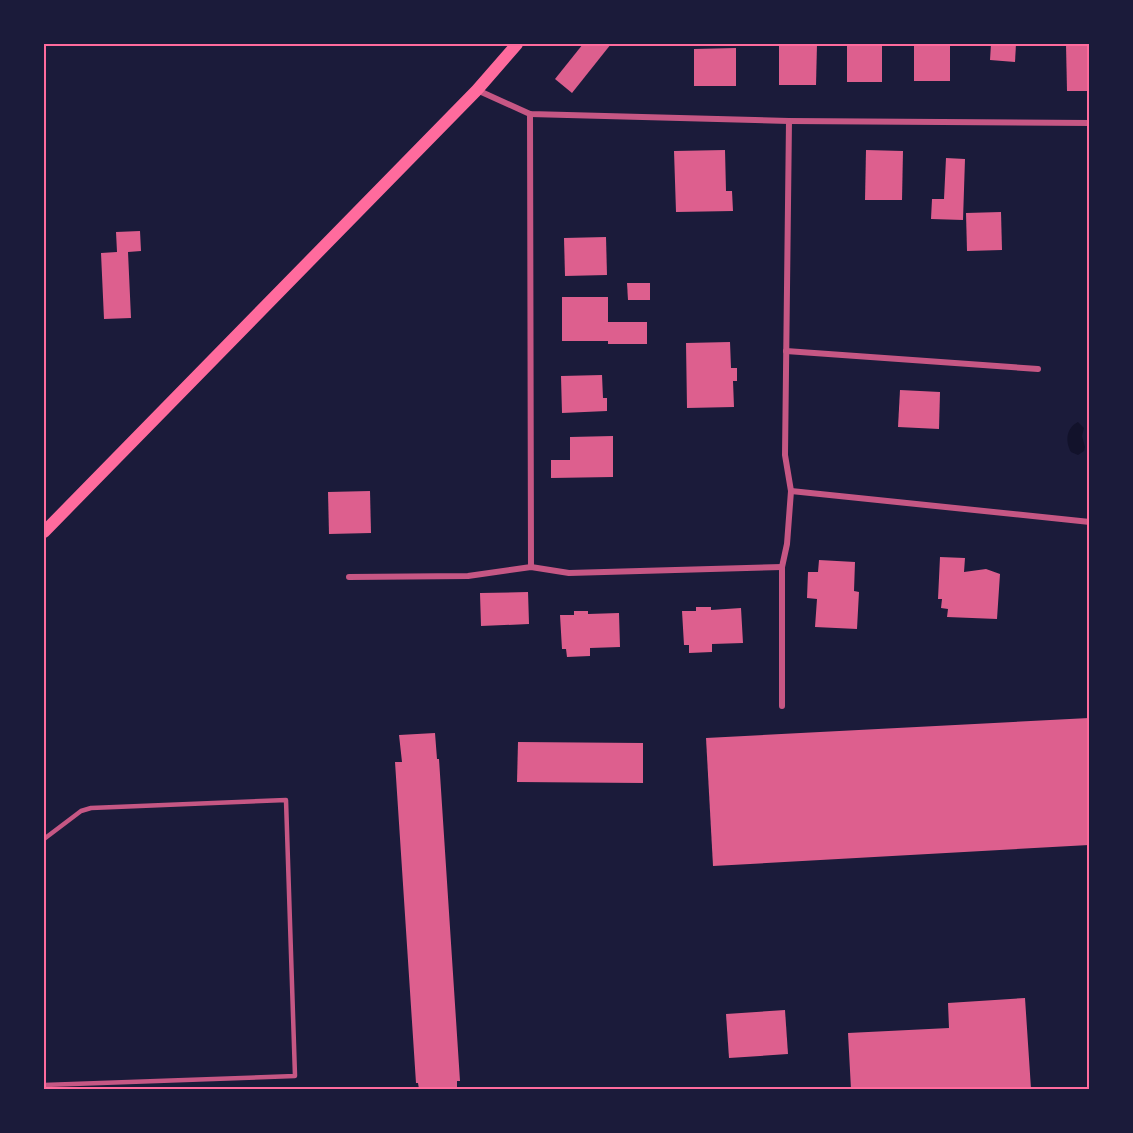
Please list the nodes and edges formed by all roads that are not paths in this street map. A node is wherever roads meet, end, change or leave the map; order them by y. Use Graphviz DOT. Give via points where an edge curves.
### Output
graph roads {
  1 [pos="517,44"];
  2 [pos="477,90"];
  3 [pos="530,114"];
  4 [pos="789,121"];
  5 [pos="1089,123"];
  6 [pos="786,351"];
  7 [pos="1038,369"];
  8 [pos="791,491"];
  9 [pos="1089,522"];
  10 [pos="44,532"];
  11 [pos="531,567"];
  12 [pos="782,567"];
  13 [pos="349,577"];
  14 [pos="782,706"];
  15 [pos="44,839"];
  16 [pos="44,1085"];
  1 -- 2 [label="main road"];
  2 -- 3 [label="street"];
  2 -- 10 [label="main road"];
  3 -- 4 [label="street"];
  3 -- 11 [label="street"];
  4 -- 5 [label="street"];
  4 -- 6 [label="street"];
  6 -- 7 [label="street"];
  6 -- 8 [label="street" via="785,455"];
  8 -- 9 [label="street"];
  8 -- 12 [label="street"];
  11 -- 12 [label="street" via="569,573"];
  11 -- 13 [label="street" via="468,576"];
  12 -- 14 [label="street"];
  15 -- 16 [label="lane" via="81,811 91,808 286,800 295,1076"];
}
